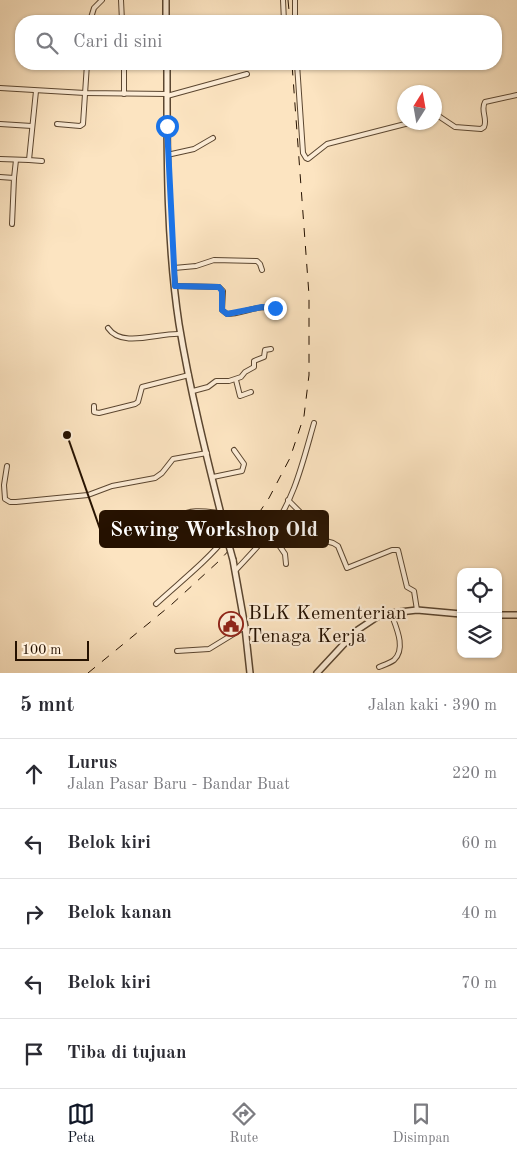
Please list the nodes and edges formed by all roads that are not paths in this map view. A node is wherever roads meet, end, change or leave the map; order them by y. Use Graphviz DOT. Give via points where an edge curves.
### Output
graph roads {
  1 [pos="102,0"];
  2 [pos="121,0"];
  3 [pos="166,0"];
  4 [pos="283,0"];
  5 [pos="294,0"];
  6 [pos="92,15"];
  7 [pos="122,15"];
  8 [pos="166,15"];
  9 [pos="284,15"];
  10 [pos="295,15"];
  11 [pos="87,70"];
  12 [pos="124,70"];
  13 [pos="167,70"];
  14 [pos="298,70"];
  15 [pos="247,74"];
  16 [pos="0,88"];
  17 [pos="36,91"];
  18 [pos="85,93"];
  19 [pos="124,94"];
  20 [pos="167,95"];
  21 [pos="517,95"];
  22 [pos="442,118"];
  23 [pos="0,124"];
  24 [pos="57,124"];
  25 [pos="32,126"];
  26 [pos="397,126"];
  27 [pos="213,138"];
  28 [pos="167,155"];
  29 [pos="0,159"];
  30 [pos="16,160"];
  31 [pos="29,160"];
  32 [pos="42,161"];
  33 [pos="0,177"];
  34 [pos="14,178"];
  35 [pos="12,224"];
  36 [pos="174,268"];
  37 [pos="262,270"];
  38 [pos="175,286"];
  39 [pos="278,310"];
  40 [pos="108,328"];
  41 [pos="181,334"];
  42 [pos="272,349"];
  43 [pos="189,375"];
  44 [pos="236,380"];
  45 [pos="193,391"];
  46 [pos="251,392"];
  47 [pos="94,406"];
  48 [pos="314,423"];
  49 [pos="234,450"];
  50 [pos="206,453"];
  51 [pos="7,466"];
  52 [pos="212,477"];
  53 [pos="288,500"];
  54 [pos="10,502"];
  55 [pos="0,503"];
  56 [pos="221,513"];
  57 [pos="178,528"];
  58 [pos="270,532"];
  59 [pos="228,539"];
  60 [pos="286,564"];
  61 [pos="235,571"];
  62 [pos="156,604"];
  63 [pos="417,610"];
  64 [pos="391,613"];
  65 [pos="457,614"];
  66 [pos="502,615"];
  67 [pos="517,615"];
  68 [pos="245,627"];
  69 [pos="177,651"];
  70 [pos="379,668"];
  71 [pos="250,673"];
  72 [pos="317,673"];
  1 -- 6 [label="street"];
  2 -- 7 [label="street"];
  3 -- 8 [label="street"];
  4 -- 9 [label="street"];
  5 -- 10 [label="street"];
  11 -- 18 [label="street"];
  12 -- 19 [label="street"];
  13 -- 20 [label="street"];
  14 -- 26 [label="street" via="303,153 306,158 327,144"];
  15 -- 20 [label="street"];
  16 -- 17 [label="street"];
  17 -- 18 [label="street"];
  17 -- 25 [label="street"];
  18 -- 19 [label="street"];
  18 -- 24 [label="street" via="82,126"];
  19 -- 20 [label="street"];
  20 -- 28 [label="street"];
  21 -- 22 [label="street" via="485,102 482,108 486,123 481,129 454,127"];
  23 -- 25 [label="street"];
  25 -- 31 [label="street"];
  27 -- 28 [label="street" via="194,149"];
  28 -- 36 [label="street"];
  29 -- 30 [label="street"];
  30 -- 31 [label="street"];
  30 -- 34 [label="street"];
  31 -- 32 [label="street"];
  33 -- 34 [label="street"];
  34 -- 35 [label="street"];
  36 -- 37 [label="street" via="214,260 257,260"];
  36 -- 38 [label="street"];
  38 -- 39 [label="street" via="219,287 222,310 227,314 262,307"];
  38 -- 41 [label="street"];
  40 -- 41 [label="street" via="124,339"];
  41 -- 43 [label="street"];
  42 -- 44 [label="street" via="265,350 264,357 254,360 254,367"];
  43 -- 45 [label="street"];
  43 -- 47 [label="street" via="142,387 135,404 99,413 94,412"];
  44 -- 45 [label="street" via="216,381"];
  44 -- 46 [label="street" via="240,396"];
  45 -- 50 [label="street"];
  48 -- 53 [label="street"];
  49 -- 52 [label="street" via="244,469"];
  50 -- 52 [label="street"];
  50 -- 54 [label="street" via="173,458 155,478 112,486 88,495"];
  51 -- 54 [label="street" via="4,490 5,499"];
  52 -- 56 [label="street"];
  53 -- 58 [label="street"];
  53 -- 63 [label="street" via="322,540 338,546 347,568 398,550 407,587 414,591"];
  54 -- 55 [label="street"];
  56 -- 57 [label="street" via="183,514 179,517"];
  56 -- 59 [label="street"];
  58 -- 60 [label="street" via="285,554"];
  58 -- 61 [label="street"];
  59 -- 61 [label="street, bridge"];
  59 -- 62 [label="street"];
  61 -- 68 [label="street"];
  63 -- 64 [label="street"];
  63 -- 65 [label="street"];
  64 -- 70 [label="street" via="398,633 399,651 395,659"];
  64 -- 72 [label="street" via="377,617 356,631"];
  66 -- 67 [label="street"];
  68 -- 69 [label="street" via="209,649"];
  68 -- 71 [label="street"];
}
